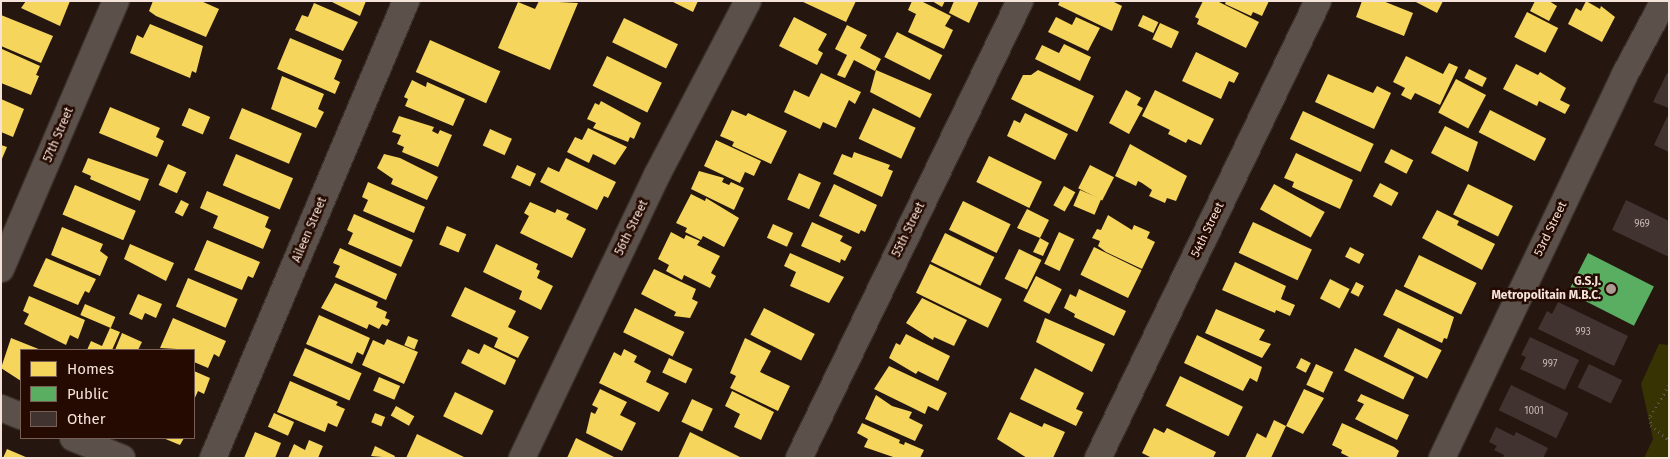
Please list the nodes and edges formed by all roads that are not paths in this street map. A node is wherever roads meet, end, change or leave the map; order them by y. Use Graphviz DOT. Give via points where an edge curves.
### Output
graph roads {
  1 [pos="116,1"];
  2 [pos="406,1"];
  3 [pos="748,1"];
  4 [pos="1020,1"];
  5 [pos="1318,1"];
  6 [pos="1664,1"];
  7 [pos="1,269"];
  8 [pos="1,408"];
  9 [pos="20,416"];
  10 [pos="75,439"];
  11 [pos="122,458"];
  12 [pos="213,458"];
  13 [pos="522,458"];
  14 [pos="799,458"];
  15 [pos="1098,458"];
  16 [pos="1442,458"];
  1 -- 7 [label="street, 57th Street"];
  2 -- 12 [label="street, Aileen Street"];
  3 -- 13 [label="street, 56th Street" via="658,175"];
  4 -- 14 [label="street, 55th Street"];
  5 -- 15 [label="street, 54th Street"];
  6 -- 16 [label="street, 53rd Street" via="1624,76"];
  8 -- 9 [label="street"];
  10 -- 11 [label="street"];
}
